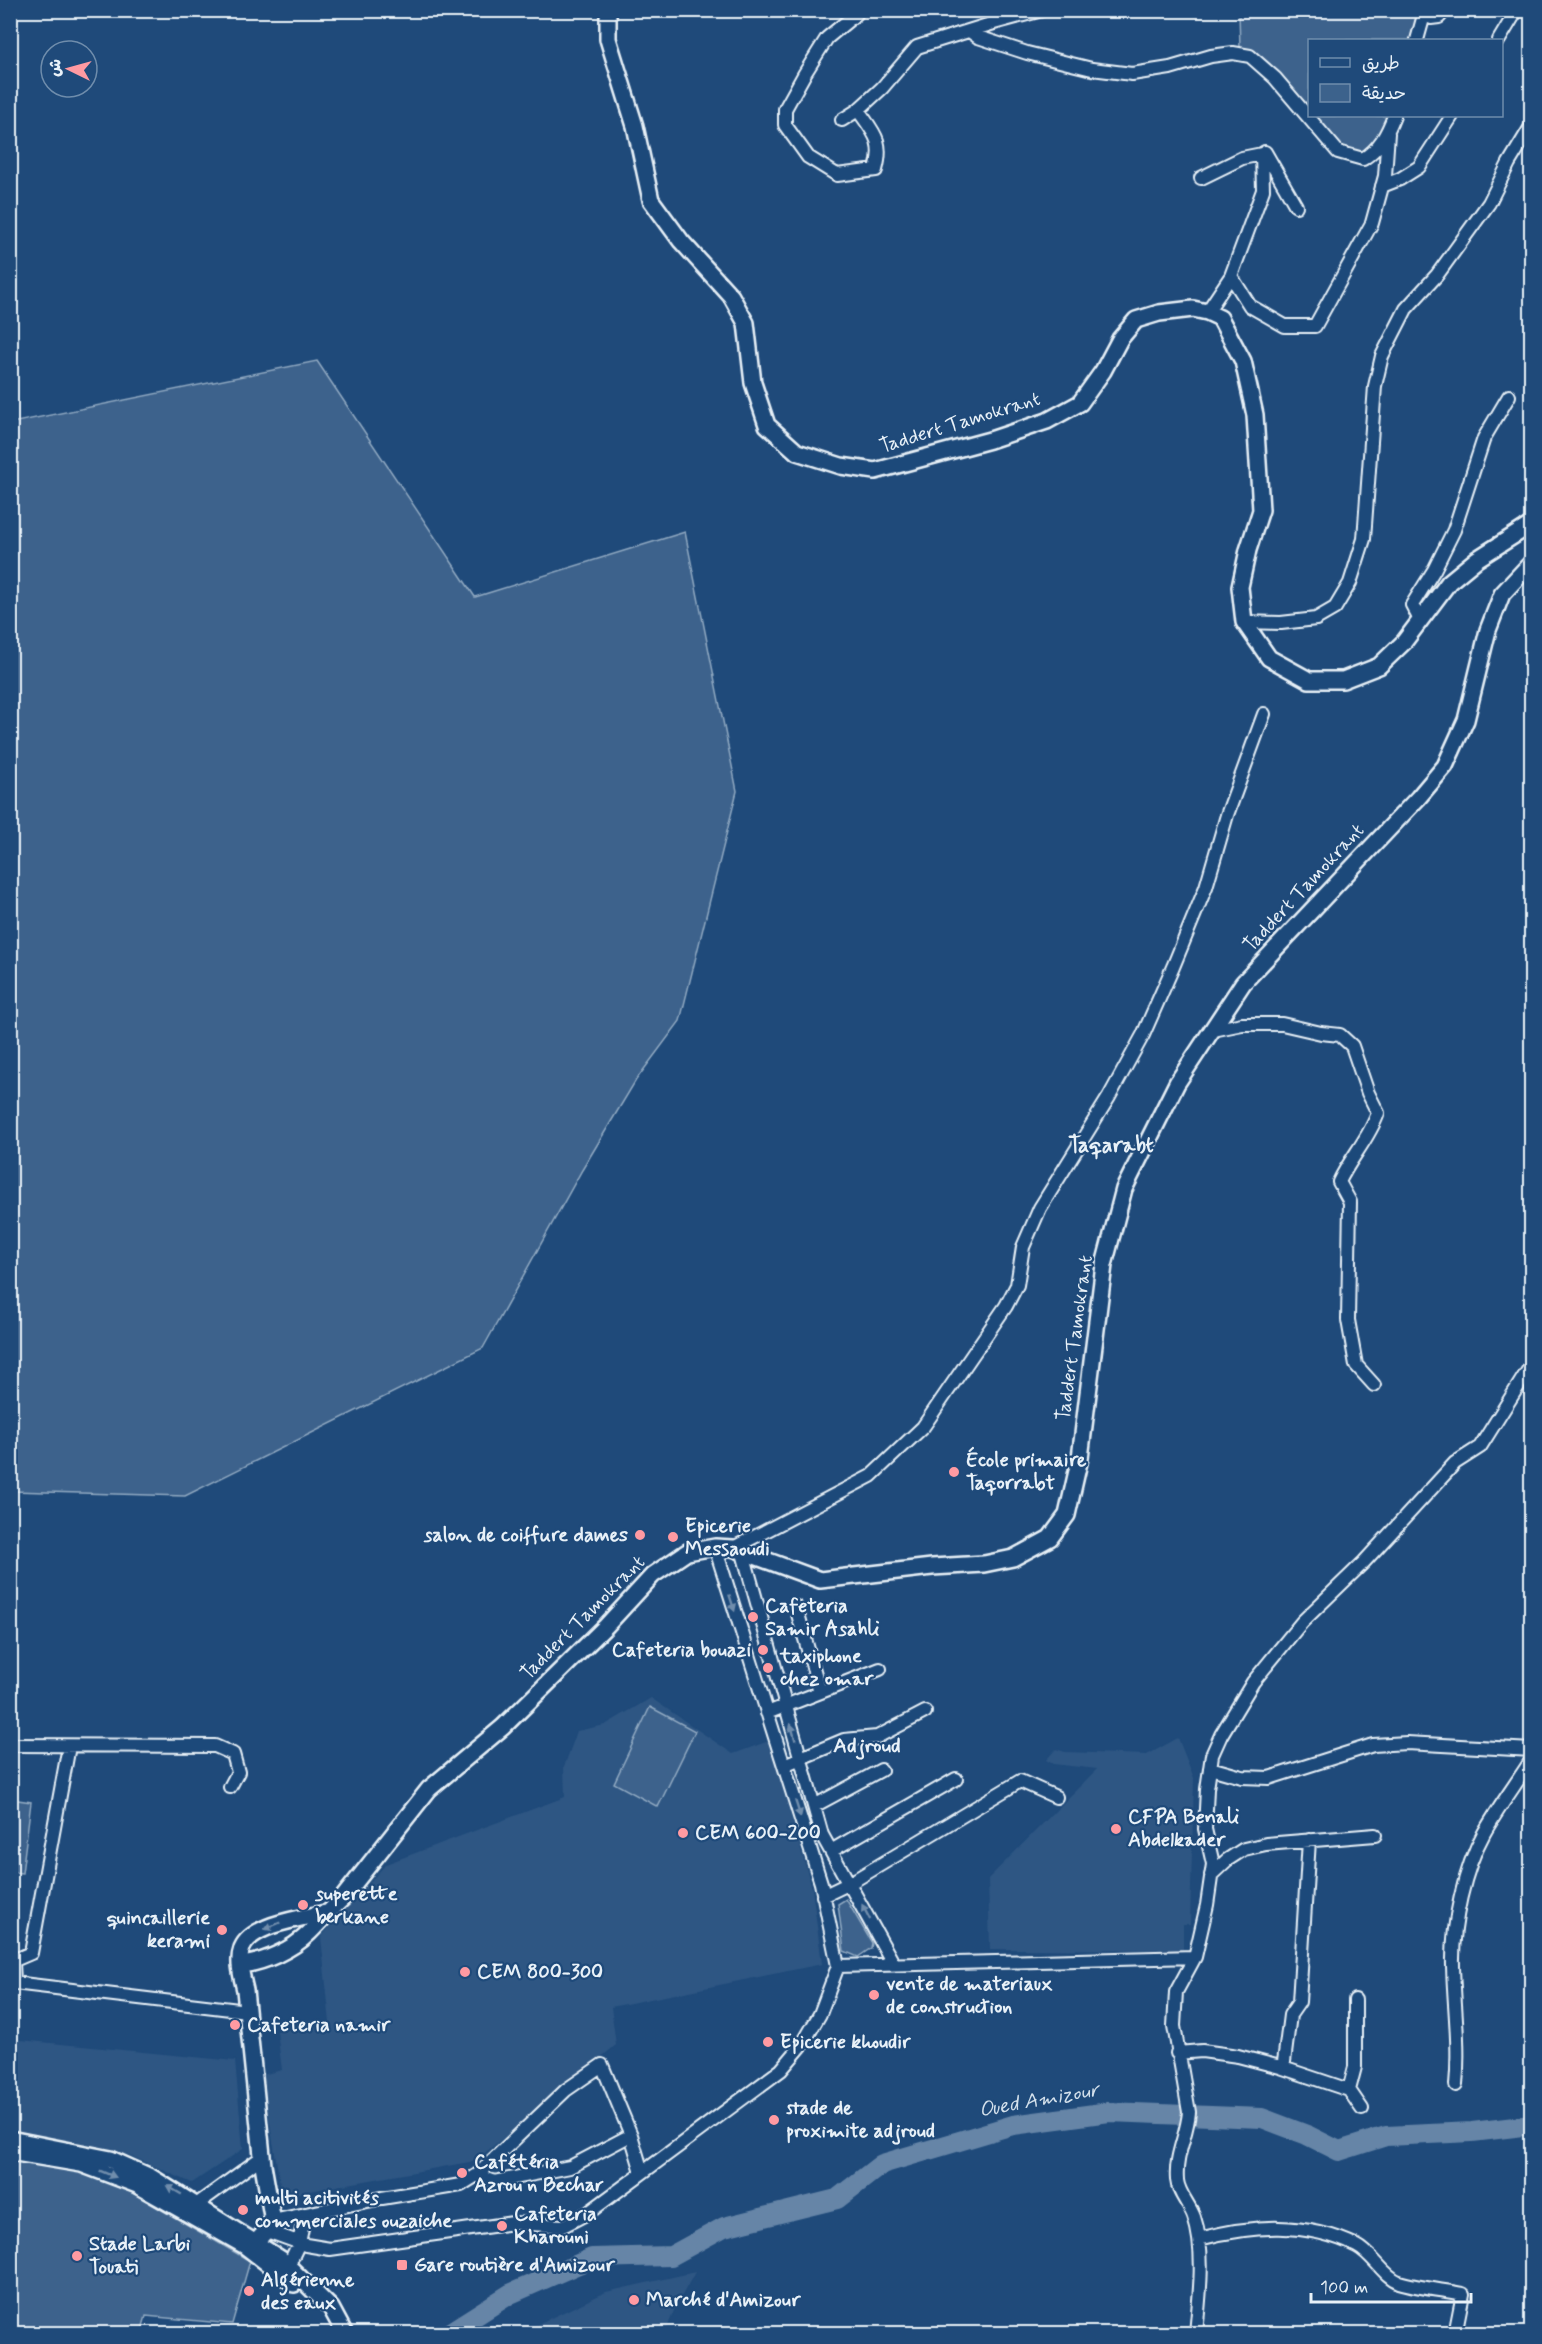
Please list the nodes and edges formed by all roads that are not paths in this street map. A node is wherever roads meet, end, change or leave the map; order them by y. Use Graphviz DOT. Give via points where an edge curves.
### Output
graph roads {
  1 [pos="608,10"];
  2 [pos="854,10"];
  3 [pos="1042,10"];
  4 [pos="1445,10"];
  5 [pos="1517,10"];
  6 [pos="1422,13"];
  7 [pos="971,32"];
  8 [pos="1417,39"];
  9 [pos="1500,39"];
  10 [pos="858,110"];
  11 [pos="1308,117"];
  12 [pos="1308,117"];
  13 [pos="1394,117"];
  14 [pos="1451,117"];
  15 [pos="842,120"];
  16 [pos="1532,124"];
  17 [pos="1388,132"];
  18 [pos="1262,154"];
  19 [pos="1201,178"];
  20 [pos="1382,186"];
  21 [pos="1296,206"];
  22 [pos="1231,276"];
  23 [pos="1207,312"];
  24 [pos="1509,396"];
  25 [pos="1532,524"];
  26 [pos="1532,562"];
  27 [pos="1420,620"];
  28 [pos="1244,622"];
  29 [pos="1264,714"];
  30 [pos="1213,1030"];
  31 [pos="1532,1364"];
  32 [pos="1374,1385"];
  33 [pos="715,1547"];
  34 [pos="738,1550"];
  35 [pos="796,1607"];
  36 [pos="880,1670"];
  37 [pos="820,1692"];
  38 [pos="785,1705"];
  39 [pos="925,1712"];
  40 [pos="767,1713"];
  41 [pos="10,1745"];
  42 [pos="69,1746"];
  43 [pos="1532,1750"];
  44 [pos="800,1759"];
  45 [pos="1532,1760"];
  46 [pos="784,1765"];
  47 [pos="1210,1768"];
  48 [pos="881,1770"];
  49 [pos="956,1779"];
  50 [pos="230,1787"];
  51 [pos="1056,1797"];
  52 [pos="814,1806"];
  53 [pos="1375,1835"];
  54 [pos="1310,1840"];
  55 [pos="831,1851"];
  56 [pos="1211,1875"];
  57 [pos="850,1883"];
  58 [pos="823,1896"];
  59 [pos="326,1913"];
  60 [pos="1195,1957"];
  61 [pos="12,1962"];
  62 [pos="893,1963"];
  63 [pos="240,1965"];
  64 [pos="838,1966"];
  65 [pos="1355,2000"];
  66 [pos="247,2011"];
  67 [pos="1177,2053"];
  68 [pos="1280,2067"];
  69 [pos="1456,2085"];
  70 [pos="1349,2090"];
  71 [pos="1362,2109"];
  72 [pos="631,2135"];
  73 [pos="10,2139"];
  74 [pos="10,2152"];
  75 [pos="262,2157"];
  76 [pos="642,2172"];
  77 [pos="477,2175"];
  78 [pos="196,2205"];
  79 [pos="305,2214"];
  80 [pos="261,2236"];
  81 [pos="1199,2239"];
  82 [pos="299,2243"];
  83 [pos="288,2266"];
  84 [pos="343,2334"];
  85 [pos="1196,2334"];
  86 [pos="1455,2334"];
  1 -- 23 [label="main road, Taddert Tamokrant" via="608,39 635,126 651,200 681,241 731,296 746,323 753,383 767,426 797,452 841,466 875,471 1047,421 1080,403 1120,339 1137,320 1193,309"];
  2 -- 10 [label="street" via="856,14 827,38 805,73 785,109 786,125 808,157 837,175 876,170 881,153 875,134"];
  3 -- 7 [label="street"];
  4 -- 6 [label="street" via="1440,17"];
  5 -- 9 [label="street"];
  6 -- 8 [label="street"];
  7 -- 10 [label="street" via="917,47 893,78"];
  7 -- 12 [label="street" via="1027,53 1132,74 1210,56 1250,56"];
  10 -- 15 [label="street"];
  11 -- 17 [label="street" via="1338,152 1363,159 1375,151"];
  13 -- 17 [label="street"];
  14 -- 20 [label="street" via="1419,167"];
  16 -- 28 [label="street" via="1489,203 1437,275 1406,309 1382,356 1375,386 1364,539 1350,583 1335,609 1316,619"];
  17 -- 20 [label="street"];
  18 -- 19 [label="street" via="1242,158"];
  18 -- 21 [label="street" via="1265,152"];
  18 -- 22 [label="street" via="1263,190"];
  20 -- 22 [label="street" via="1372,223 1315,326 1284,326 1250,306"];
  22 -- 23 [label="street"];
  23 -- 28 [label="main road" via="1220,318 1243,361 1255,414 1261,510 1240,587"];
  24 -- 27 [label="street" via="1484,438 1454,530 1412,605"];
  25 -- 27 [label="main road" via="1449,582"];
  26 -- 30 [label="main road, Taddert Tamokrant" via="1502,594 1488,630 1466,720 1445,766 1243,983"];
  27 -- 28 [label="main road" via="1379,666 1343,680 1309,680 1269,658"];
  29 -- 34 [label="street" via="1206,887 1173,968 1109,1097 1040,1208 1023,1247 1017,1285 1006,1306 923,1427 871,1476"];
  30 -- 32 [label="street" via="1242,1024 1282,1024 1340,1035 1352,1046 1378,1113 1372,1130 1339,1182 1350,1202 1348,1320 1356,1365"];
  30 -- 34 [label="main road, Taddert Tamokrant" via="1177,1083 1124,1189 1104,1265 1080,1458 1067,1515 1050,1538 1013,1558 984,1564 820,1580"];
  31 -- 47 [label="street" via="1480,1447 1455,1463 1357,1570 1302,1622 1253,1682 1221,1735"];
  33 -- 34 [label="main road, Taddert Tamokrant"];
  33 -- 40 [label="street, one-way"];
  33 -- 59 [label="main road, Taddert Tamokrant" via="687,1552 653,1575 503,1727 429,1789 342,1899"];
  34 -- 38 [label="street"];
  35 -- 37 [label="street"];
  36 -- 37 [label="street"];
  37 -- 38 [label="street"];
  38 -- 40 [label="street"];
  44 -- 38 [label="street, one-way"];
  39 -- 44 [label="street" via="877,1737 844,1740"];
  40 -- 46 [label="street"];
  41 -- 42 [label="street"];
  42 -- 50 [label="street" via="215,1746 233,1754 238,1772"];
  42 -- 61 [label="street" via="31,1953"];
  43 -- 47 [label="street" via="1373,1744 1269,1778 1242,1777"];
  44 -- 46 [label="street"];
  44 -- 52 [label="street"];
  45 -- 69 [label="street" via="1484,1833 1471,1862 1458,1912 1453,1964 1459,2052"];
  46 -- 58 [label="street, one-way"];
  47 -- 56 [label="street" via="1205,1829 1213,1864"];
  48 -- 52 [label="street"];
  49 -- 55 [label="street"];
  51 -- 57 [label="street" via="1020,1782"];
  52 -- 55 [label="street"];
  53 -- 54 [label="street"];
  54 -- 56 [label="street" via="1244,1849"];
  54 -- 68 [label="street" via="1299,2002 1290,2015"];
  55 -- 57 [label="street"];
  56 -- 60 [label="street"];
  57 -- 58 [label="street"];
  62 -- 57 [label="street, one-way"];
  58 -- 64 [label="street"];
  59 -- 63 [label="main road, Taddert Tamokrant" via="302,1940 256,1964"];
  59 -- 63 [label="main road, one-way" via="282,1922 250,1936 242,1949"];
  60 -- 62 [label="street"];
  60 -- 67 [label="street" via="1176,1992"];
  61 -- 66 [label="street" via="14,1983"];
  62 -- 64 [label="street"];
  63 -- 66 [label="main road"];
  64 -- 76 [label="street" via="820,2014 781,2070"];
  65 -- 70 [label="street" via="1355,2067"];
  66 -- 75 [label="main road"];
  67 -- 68 [label="street" via="1202,2051"];
  67 -- 81 [label="street" via="1189,2112 1176,2158 1177,2183 1194,2217"];
  68 -- 70 [label="street"];
  70 -- 71 [label="street"];
  72 -- 76 [label="street"];
  72 -- 77 [label="street" via="570,2167 494,2182"];
  72 -- 77 [label="street" via="602,2065 566,2090"];
  78 -- 73 [label="main road, one-way" via="151,2177 111,2159"];
  74 -- 80 [label="main road, one-way" via="81,2164"];
  75 -- 78 [label="street"];
  75 -- 80 [label="main road"];
  76 -- 82 [label="street" via="588,2213 563,2226 513,2223 330,2249"];
  77 -- 79 [label="street" via="461,2185"];
  78 -- 80 [label="main road"];
  79 -- 80 [label="street"];
  79 -- 82 [label="street"];
  80 -- 82 [label="street"];
  80 -- 83 [label="main road"];
  80 -- 84 [label="main road"];
  81 -- 85 [label="street"];
  81 -- 86 [label="street" via="1268,2226 1317,2232 1338,2239 1359,2247 1397,2281 1463,2294"];
  82 -- 83 [label="street"];
  83 -- 84 [label="main road" via="331,2308"];
}
